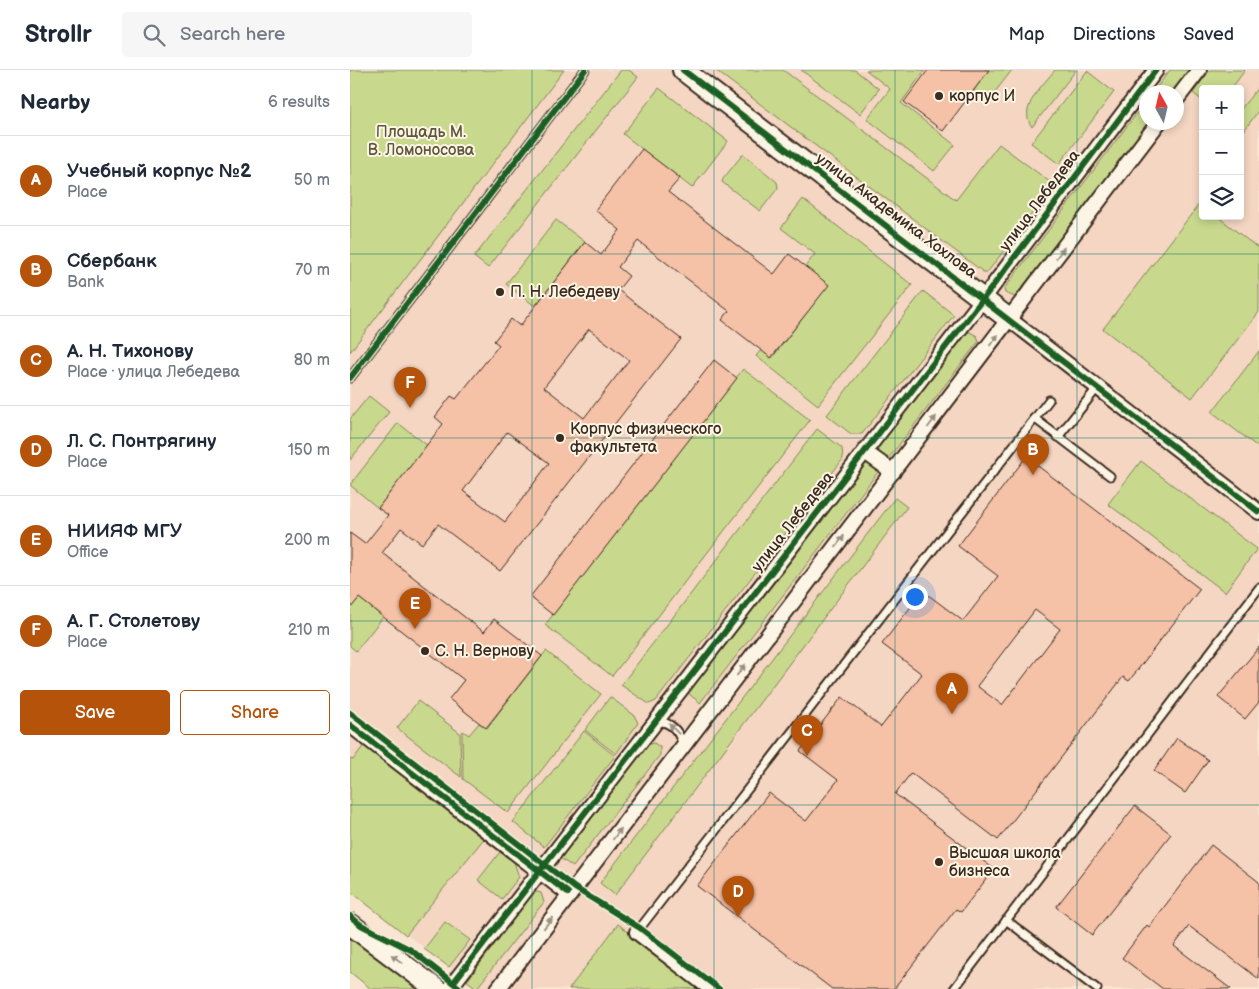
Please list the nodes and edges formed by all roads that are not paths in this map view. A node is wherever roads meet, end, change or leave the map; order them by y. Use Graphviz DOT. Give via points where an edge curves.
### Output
graph roads {
  1 [pos="585,70"];
  2 [pos="683,70"];
  3 [pos="1156,70"];
  4 [pos="1199,70"];
  5 [pos="1184,90"];
  6 [pos="1153,130"];
  7 [pos="983,299"];
  8 [pos="1009,319"];
  9 [pos="350,378"];
  10 [pos="1098,387"];
  11 [pos="1048,400"];
  12 [pos="1034,418"];
  13 [pos="1058,437"];
  14 [pos="864,452"];
  15 [pos="893,472"];
  16 [pos="1110,476"];
  17 [pos="1259,512"];
  18 [pos="1259,588"];
  19 [pos="656,721"];
  20 [pos="350,725"];
  21 [pos="684,746"];
  22 [pos="540,871"];
  23 [pos="570,895"];
  24 [pos="1006,920"];
  25 [pos="350,924"];
  26 [pos="636,932"];
  27 [pos="436,989"];
  28 [pos="449,989"];
  29 [pos="498,989"];
  30 [pos="711,989"];
  31 [pos="954,989"];
  32 [pos="1097,989"];
  1 -- 9 [label="lane"];
  2 -- 7 [label="street, улица Академика Хохлова"];
  3 -- 7 [label="street, улица Лебедева"];
  4 -- 5 [label="street"];
  8 -- 6 [label="street, one-way"];
  7 -- 8 [label="street, улица Академика Хохлова"];
  7 -- 14 [label="street, улица Лебедева"];
  8 -- 10 [label="street, улица Академика Хохлова"];
  15 -- 8 [label="street, one-way"];
  10 -- 13 [label="lane"];
  10 -- 17 [label="street, улица Академика Хохлова"];
  11 -- 12 [label="lane"];
  12 -- 13 [label="lane"];
  12 -- 26 [label="lane"];
  13 -- 16 [label="lane"];
  14 -- 15 [label="street"];
  14 -- 19 [label="street, улица Лебедева"];
  21 -- 15 [label="street, one-way"];
  18 -- 24 [label="lane"];
  21 -- 19 [label="lane, one-way" via="675,728 666,721"];
  19 -- 22 [label="street, улица Лебедева"];
  20 -- 22 [label="street"];
  23 -- 21 [label="street, one-way"];
  22 -- 23 [label="street"];
  22 -- 28 [label="street, улица Лебедева"];
  29 -- 23 [label="street, one-way"];
  24 -- 31 [label="lane"];
  24 -- 32 [label="lane"];
  27 -- 25 [label="street, one-way"];
  26 -- 30 [label="street"];
}
